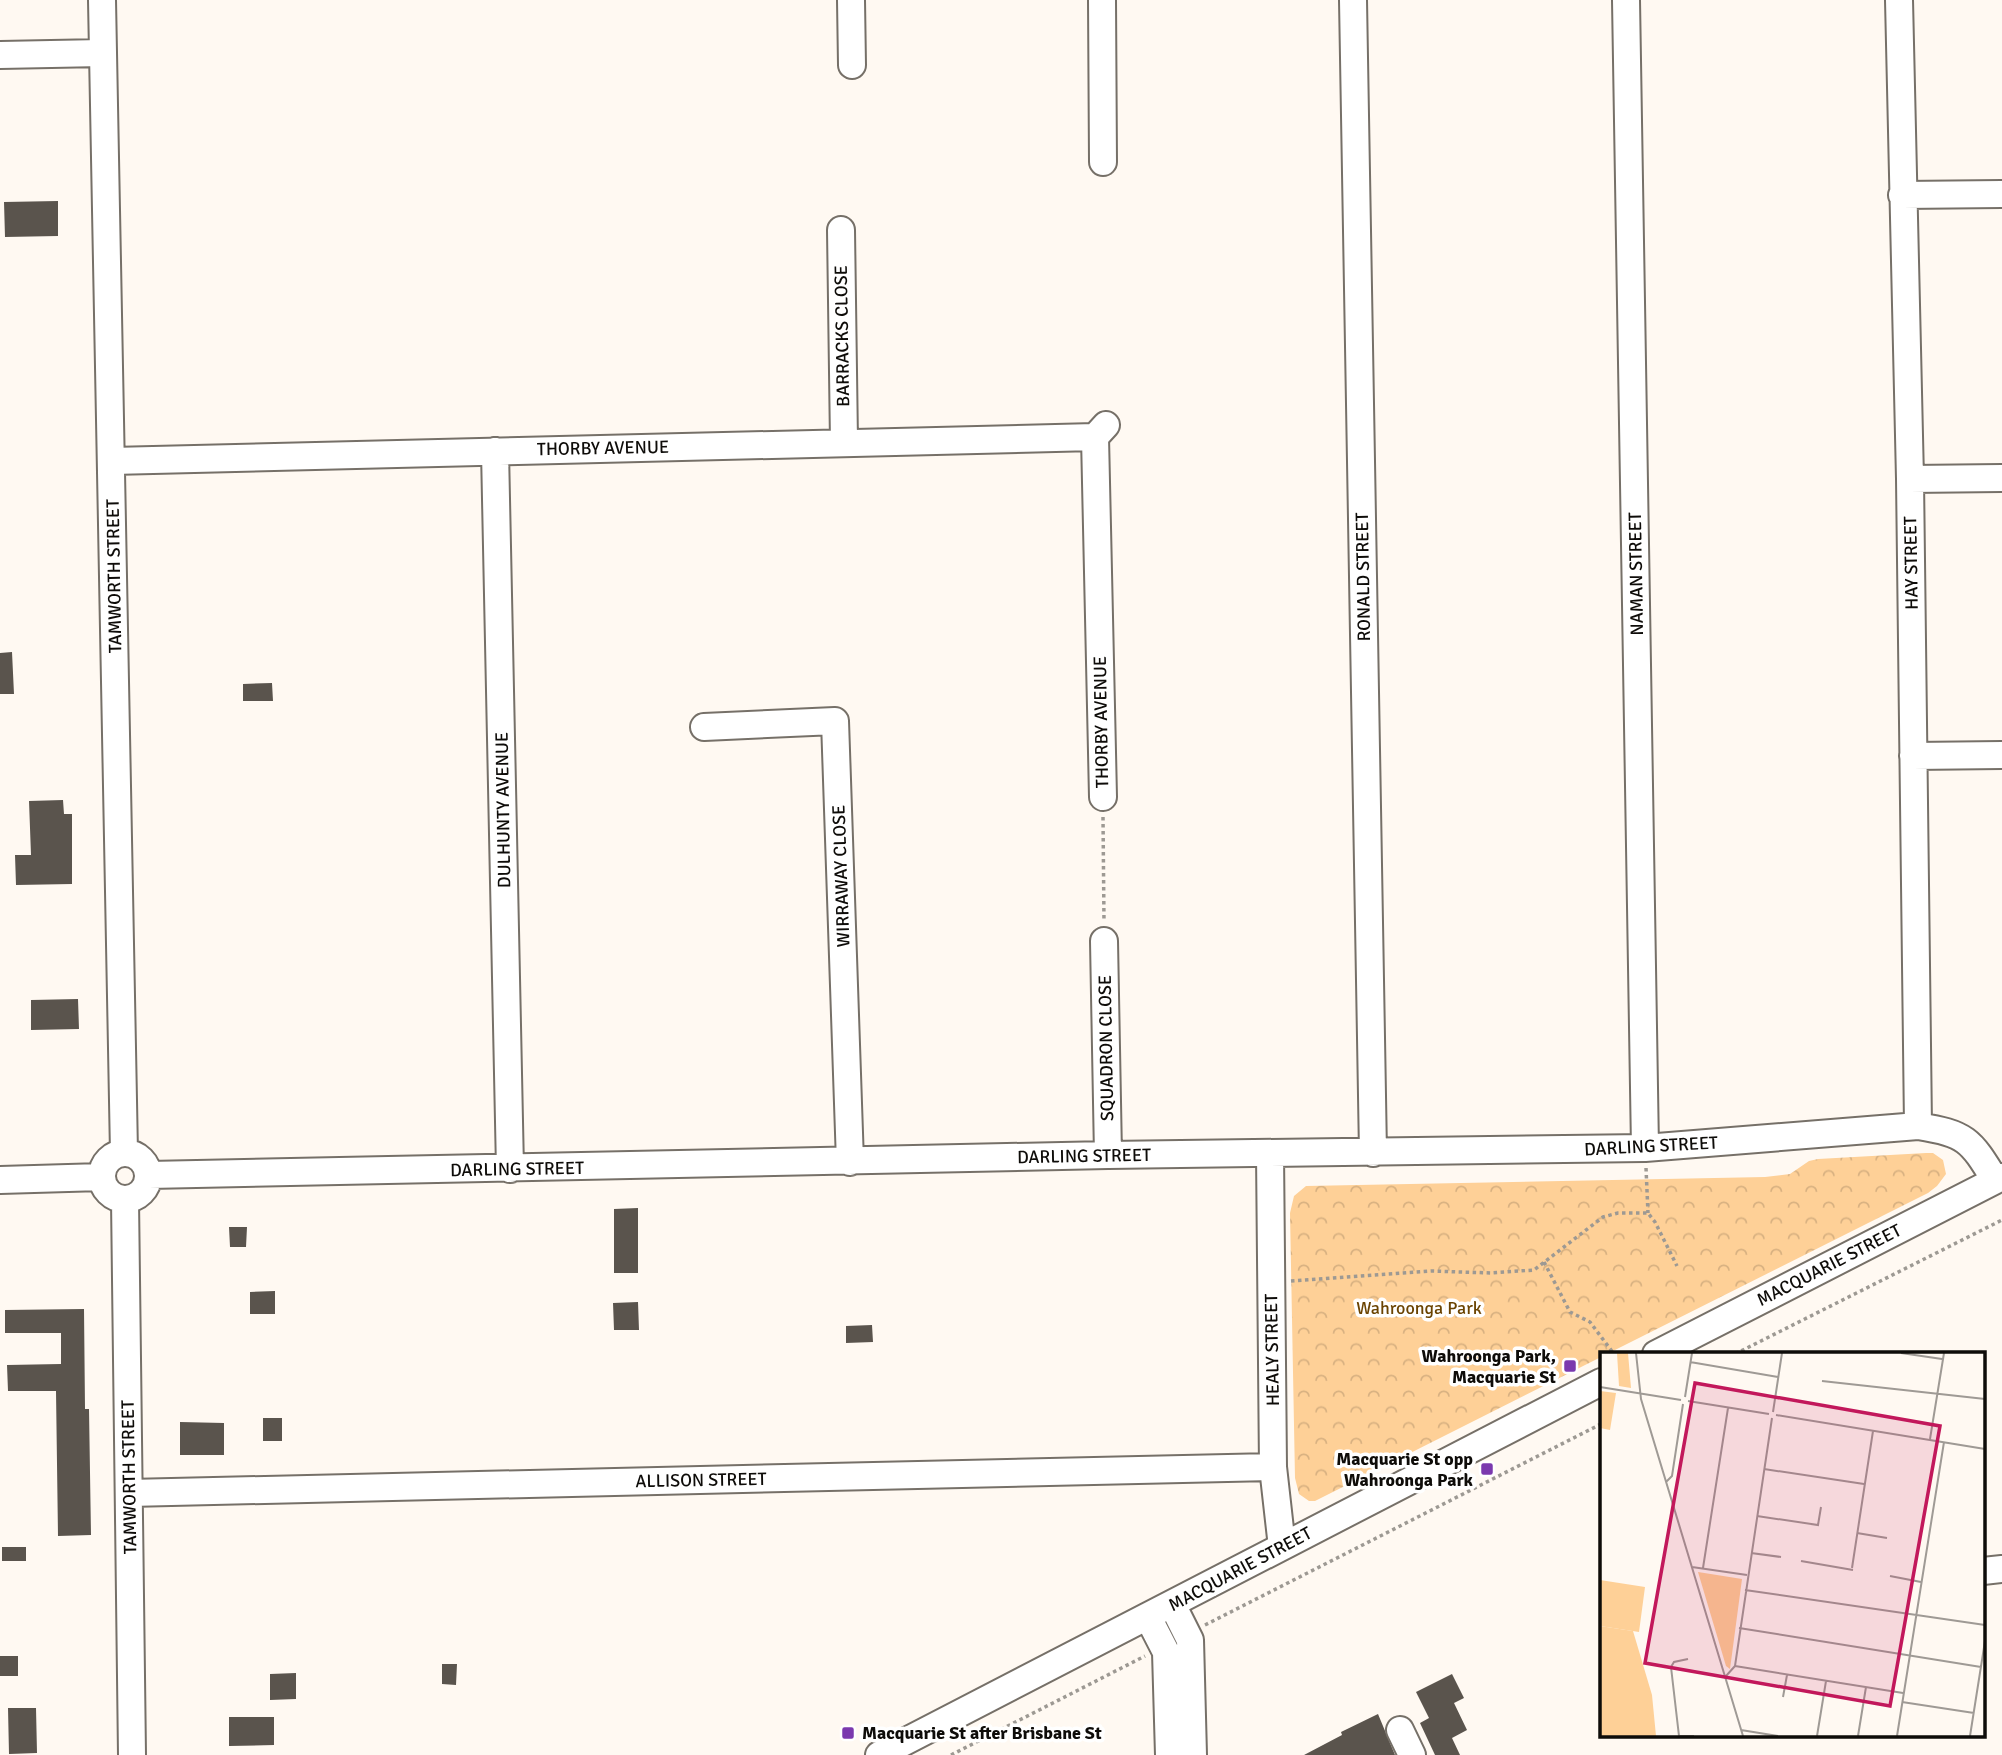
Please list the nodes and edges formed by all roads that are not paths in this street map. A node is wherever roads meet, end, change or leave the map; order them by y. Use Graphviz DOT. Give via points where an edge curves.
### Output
graph roads {
  1 [pos="102,0"];
  2 [pos="851,0"];
  3 [pos="1102,0"];
  4 [pos="1353,0"];
  5 [pos="1626,0"];
  6 [pos="1899,0"];
  7 [pos="102,53"];
  8 [pos="0,55"];
  9 [pos="852,65"];
  10 [pos="1103,162"];
  11 [pos="2002,194"];
  12 [pos="1902,195"];
  13 [pos="841,230"];
  14 [pos="844,443"];
  15 [pos="495,451"];
  16 [pos="112,461"];
  17 [pos="2002,478"];
  18 [pos="1910,479"];
  19 [pos="704,727"];
  20 [pos="2002,755"];
  21 [pos="1913,756"];
  22 [pos="1103,797"];
  23 [pos="1104,941"];
  24 [pos="1918,1126"];
  25 [pos="1645,1148"];
  26 [pos="124,1153"];
  27 [pos="1270,1153"];
  28 [pos="1373,1153"];
  29 [pos="1108,1155"];
  30 [pos="850,1162"];
  31 [pos="510,1169"];
  32 [pos="149,1175"];
  33 [pos="102,1177"];
  34 [pos="1998,1179"];
  35 [pos="0,1180"];
  36 [pos="125,1200"];
  37 [pos="1660,1352"];
  38 [pos="1600,1383"];
  39 [pos="1273,1468"];
  40 [pos="129,1493"];
  41 [pos="1282,1547"];
  42 [pos="2002,1569"];
  43 [pos="1984,1571"];
  44 [pos="1172,1604"];
  45 [pos="1149,1617"];
  46 [pos="1399,1730"];
  47 [pos="132,1755"];
  48 [pos="879,1755"];
  49 [pos="1169,1755"];
  50 [pos="1193,1755"];
  51 [pos="1412,1755"];
  1 -- 7 [label="street, TAMWORTH STREET"];
  2 -- 9 [label="street"];
  3 -- 10 [label="street"];
  4 -- 28 [label="street, RONALD STREET"];
  5 -- 25 [label="street, NAMAN STREET"];
  6 -- 12 [label="street, HAY STREET"];
  7 -- 8 [label="street"];
  7 -- 16 [label="street, TAMWORTH STREET"];
  11 -- 12 [label="street"];
  12 -- 18 [label="street, HAY STREET"];
  13 -- 14 [label="street, BARRACKS CLOSE"];
  14 -- 15 [label="street, THORBY AVENUE"];
  14 -- 22 [label="street, THORBY AVENUE" via="1101,431"];
  15 -- 16 [label="street, THORBY AVENUE"];
  15 -- 31 [label="street, DULHUNTY AVENUE"];
  16 -- 26 [label="street, TAMWORTH STREET"];
  17 -- 18 [label="street"];
  18 -- 21 [label="street, HAY STREET"];
  19 -- 30 [label="street, WIRRAWAY CLOSE" via="835,721"];
  20 -- 21 [label="street"];
  21 -- 24 [label="street, HAY STREET"];
  23 -- 29 [label="street, SQUADRON CLOSE"];
  24 -- 25 [label="street, DARLING STREET"];
  24 -- 34 [label="street, DARLING STREET" via="1966,1139"];
  25 -- 28 [label="street, DARLING STREET"];
  26 -- 32 [label="street" via="144,1162"];
  26 -- 33 [label="street" via="106,1163"];
  27 -- 28 [label="street, DARLING STREET"];
  27 -- 29 [label="street, DARLING STREET"];
  27 -- 39 [label="street, HEALY STREET"];
  29 -- 30 [label="street, DARLING STREET"];
  30 -- 31 [label="street, DARLING STREET"];
  31 -- 32 [label="street, DARLING STREET"];
  32 -- 36 [label="street" via="145,1190"];
  33 -- 35 [label="street"];
  33 -- 36 [label="street" via="111,1195"];
  34 -- 37 [label="street, MACQUARIE STREET"];
  36 -- 40 [label="street, TAMWORTH STREET"];
  38 -- 41 [label="street, MACQUARIE STREET"];
  39 -- 40 [label="street, ALLISON STREET"];
  39 -- 41 [label="street, HEALY STREET"];
  40 -- 47 [label="street, TAMWORTH STREET"];
  41 -- 44 [label="street, MACQUARIE STREET"];
  42 -- 43 [label="street"];
  44 -- 45 [label="street, MACQUARIE STREET"];
  44 -- 50 [label="street" via="1190,1640"];
  45 -- 48 [label="street, MACQUARIE STREET"];
  45 -- 49 [label="street" via="1166,1652"];
  46 -- 51 [label="street"];
}
